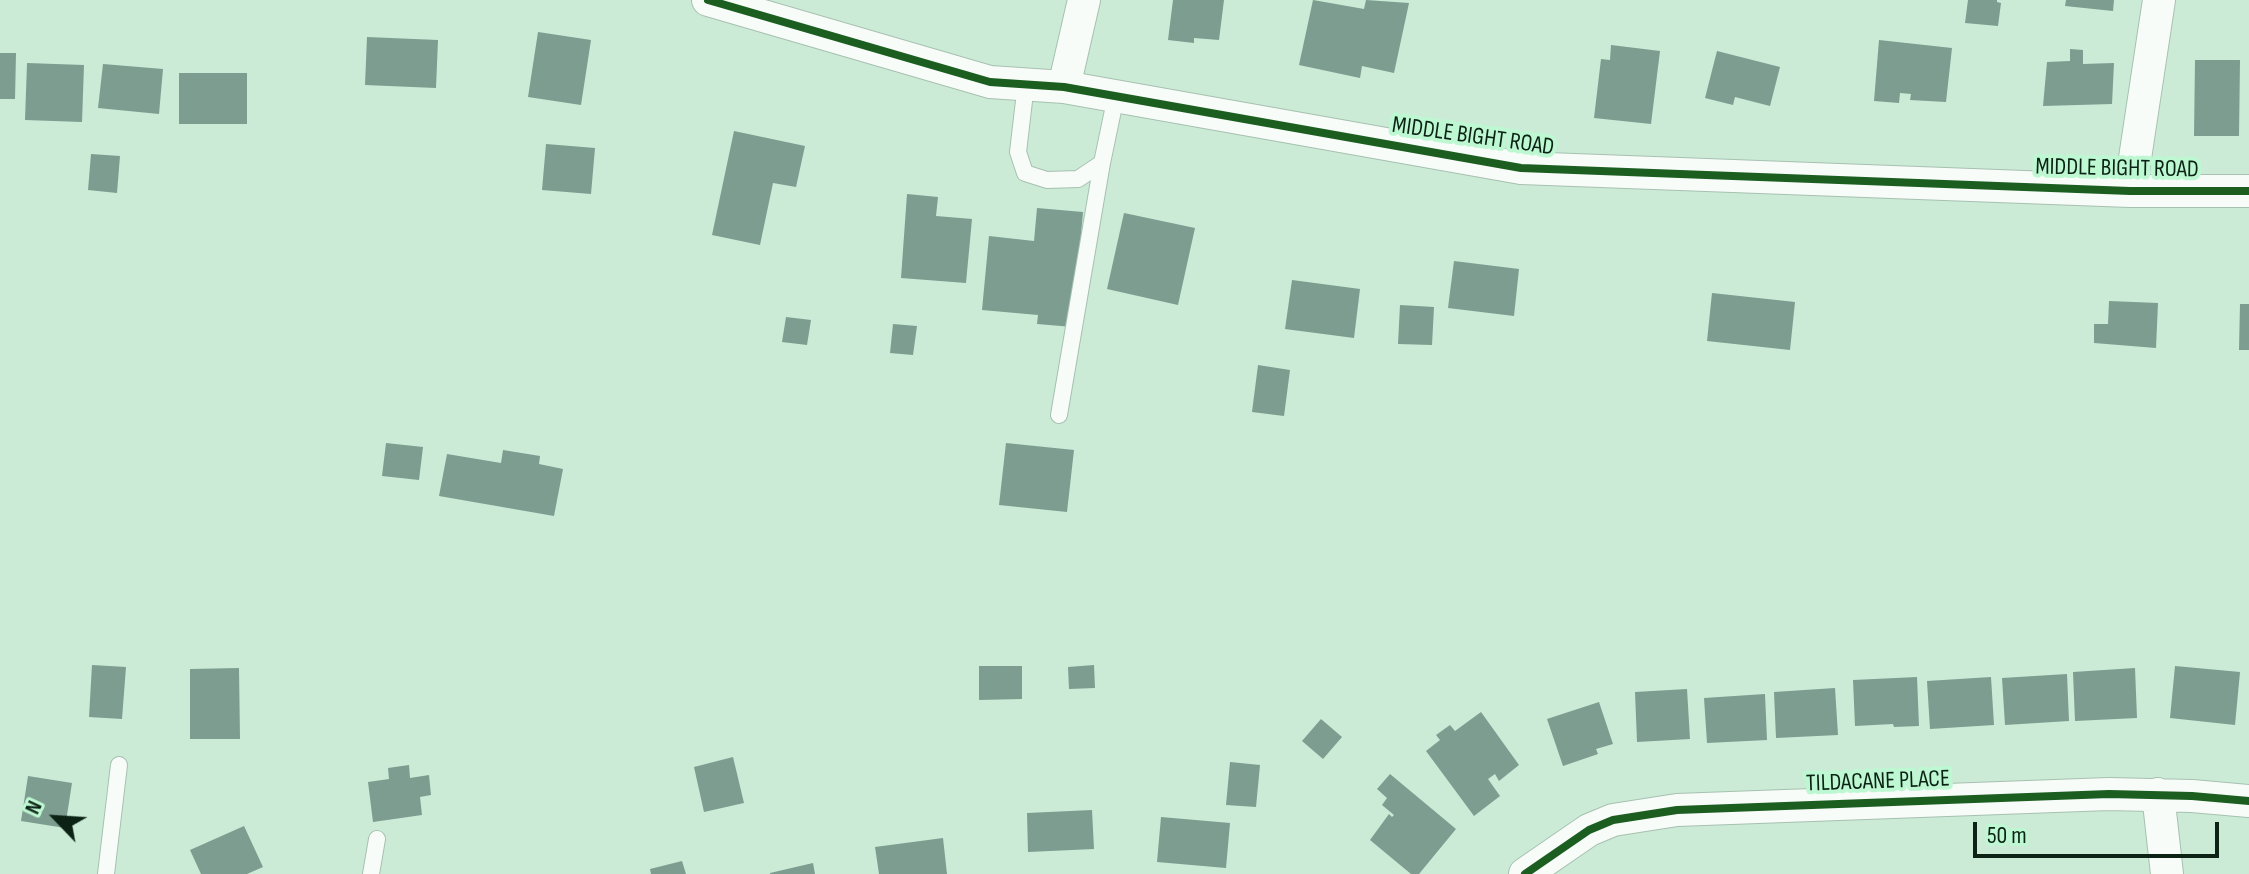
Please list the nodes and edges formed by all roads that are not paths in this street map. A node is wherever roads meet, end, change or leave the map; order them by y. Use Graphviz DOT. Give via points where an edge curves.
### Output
graph roads {
  1 [pos="708,0"];
  2 [pos="1084,0"];
  3 [pos="2159,0"];
  4 [pos="1026,84"];
  5 [pos="1064,87"];
  6 [pos="1116,96"];
  7 [pos="1102,163"];
  8 [pos="2130,191"];
  9 [pos="2249,191"];
  10 [pos="1059,415"];
  11 [pos="119,765"];
  12 [pos="2158,794"];
  13 [pos="2249,801"];
  14 [pos="377,839"];
  15 [pos="106,874"];
  16 [pos="371,874"];
  17 [pos="1525,874"];
  18 [pos="2167,874"];
  1 -- 4 [label="street, MIDDLE BIGHT ROAD" via="990,82"];
  2 -- 5 [label="street"];
  3 -- 8 [label="street"];
  4 -- 5 [label="street, MIDDLE BIGHT ROAD"];
  4 -- 7 [label="lane" via="1018,152 1025,173 1047,180 1078,179"];
  5 -- 6 [label="street, MIDDLE BIGHT ROAD"];
  6 -- 7 [label="lane"];
  6 -- 8 [label="street, MIDDLE BIGHT ROAD" via="1521,168"];
  7 -- 10 [label="lane"];
  8 -- 9 [label="street, MIDDLE BIGHT ROAD"];
  11 -- 15 [label="lane"];
  12 -- 13 [label="street, TILDACANE PLACE"];
  12 -- 17 [label="street, TILDACANE PLACE" via="1666,811 1589,830"];
  12 -- 18 [label="street"];
  14 -- 16 [label="lane"];
}
